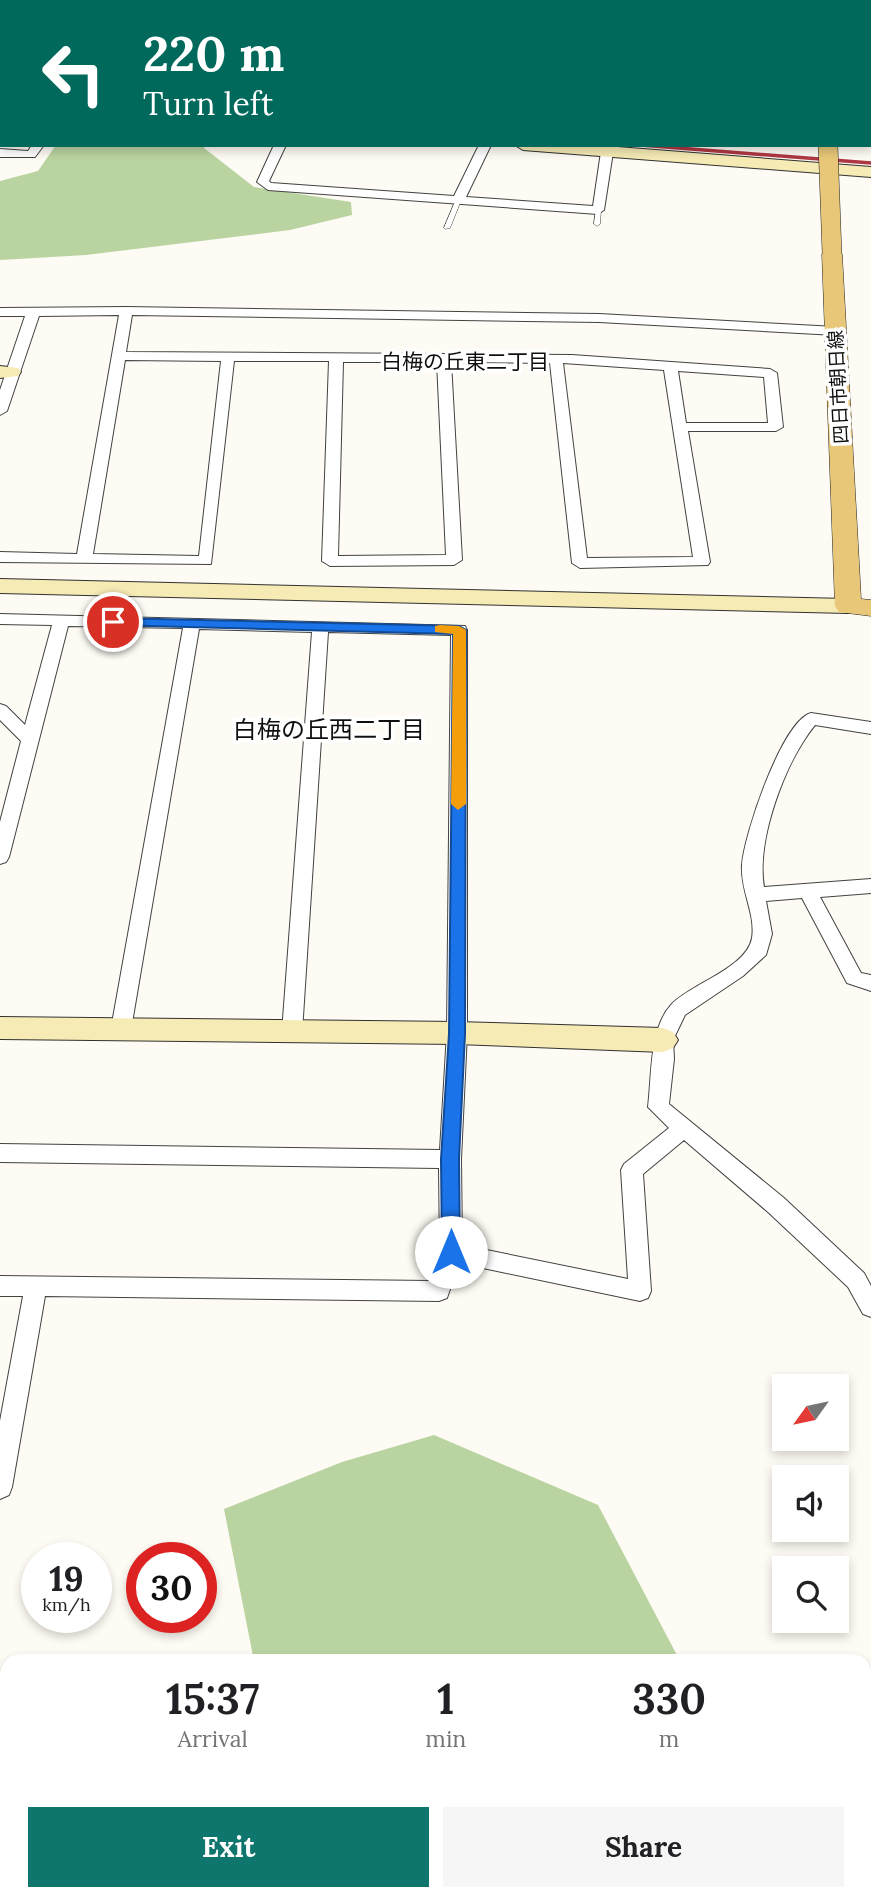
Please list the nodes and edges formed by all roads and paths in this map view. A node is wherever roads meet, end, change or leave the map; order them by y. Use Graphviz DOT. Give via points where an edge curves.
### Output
graph roads {
  1 [pos="37,147"];
  2 [pos="279,147"];
  3 [pos="484,147"];
  4 [pos="547,147"];
  5 [pos="828,147"];
  6 [pos="607,152"];
  7 [pos="0,153"];
  8 [pos="871,172"];
  9 [pos="459,198"];
  10 [pos="598,210"];
  11 [pos="597,223"];
  12 [pos="447,228"];
  13 [pos="126,311"];
  14 [pos="0,312"];
  15 [pos="33,313"];
  16 [pos="836,331"];
  17 [pos="118,356"];
  18 [pos="228,357"];
  19 [pos="336,358"];
  20 [pos="444,359"];
  21 [pos="556,359"];
  22 [pos="670,366"];
  23 [pos="6,372"];
  24 [pos="0,411"];
  25 [pos="681,427"];
  26 [pos="0,557"];
  27 [pos="84,559"];
  28 [pos="0,586"];
  29 [pos="860,606"];
  30 [pos="0,619"];
  31 [pos="61,621"];
  32 [pos="192,624"];
  33 [pos="320,626"];
  34 [pos="0,710"];
  35 [pos="871,728"];
  36 [pos="30,740"];
  37 [pos="3,832"];
  38 [pos="0,856"];
  39 [pos="871,886"];
  40 [pos="808,891"];
  41 [pos="754,895"];
  42 [pos="871,983"];
  43 [pos="0,1028"];
  44 [pos="121,1029"];
  45 [pos="292,1032"];
  46 [pos="457,1034"];
  47 [pos="663,1040"];
  48 [pos="684,1128"];
  49 [pos="0,1153"];
  50 [pos="450,1159"];
  51 [pos="451,1252"];
  52 [pos="0,1286"];
  53 [pos="36,1286"];
  54 [pos="871,1307"];
  55 [pos="0,1487"];
  1 -- 7 [label="street" via="31,155"];
  2 -- 9 [label="street" via="263,182 268,186"];
  3 -- 9 [label="street"];
  4 -- 6 [label="street"];
  5 -- 16 [label="main road, 四日市朝日線, bridge"];
  6 -- 8 [label="street"];
  6 -- 10 [label="street"];
  9 -- 10 [label="street"];
  9 -- 12 [label="lane"];
  10 -- 11 [label="lane"];
  13 -- 15 [label="street"];
  13 -- 16 [label="street" via="599,318"];
  13 -- 17 [label="street"];
  14 -- 15 [label="street"];
  15 -- 23 [label="street"];
  16 -- 29 [label="main road, 四日市朝日線"];
  17 -- 18 [label="street"];
  17 -- 27 [label="street"];
  18 -- 19 [label="street"];
  18 -- 27 [label="street" via="206,561"];
  19 -- 20 [label="street"];
  19 -- 20 [label="street" via="330,561 454,560"];
  20 -- 21 [label="street"];
  21 -- 22 [label="street"];
  21 -- 25 [label="street" via="580,563 702,562"];
  22 -- 25 [label="street"];
  22 -- 25 [label="street" via="770,373 776,427"];
  23 -- 24 [label="street"];
  26 -- 27 [label="street"];
  28 -- 29 [label="street"];
  30 -- 31 [label="street"];
  31 -- 32 [label="street"];
  31 -- 36 [label="street"];
  32 -- 33 [label="street"];
  32 -- 44 [label="street"];
  33 -- 45 [label="street"];
  33 -- 46 [label="street" via="459,630"];
  34 -- 36 [label="street"];
  35 -- 41 [label="street" via="811,719 793,740 759,823 751,867"];
  36 -- 37 [label="street"];
  37 -- 38 [label="street"];
  39 -- 40 [label="street"];
  40 -- 41 [label="street"];
  40 -- 42 [label="street" via="854,978"];
  41 -- 47 [label="street" via="762,934 759,950 678,1010"];
  43 -- 44 [label="street"];
  44 -- 45 [label="street"];
  45 -- 46 [label="street"];
  46 -- 47 [label="street"];
  46 -- 50 [label="street"];
  47 -- 48 [label="street" via="658,1107"];
  48 -- 51 [label="street" via="632,1170 640,1291"];
  48 -- 54 [label="street" via="856,1280"];
  49 -- 50 [label="street"];
  50 -- 51 [label="street"];
  51 -- 53 [label="street" via="439,1291"];
  52 -- 53 [label="street"];
  53 -- 55 [label="street"];
}
